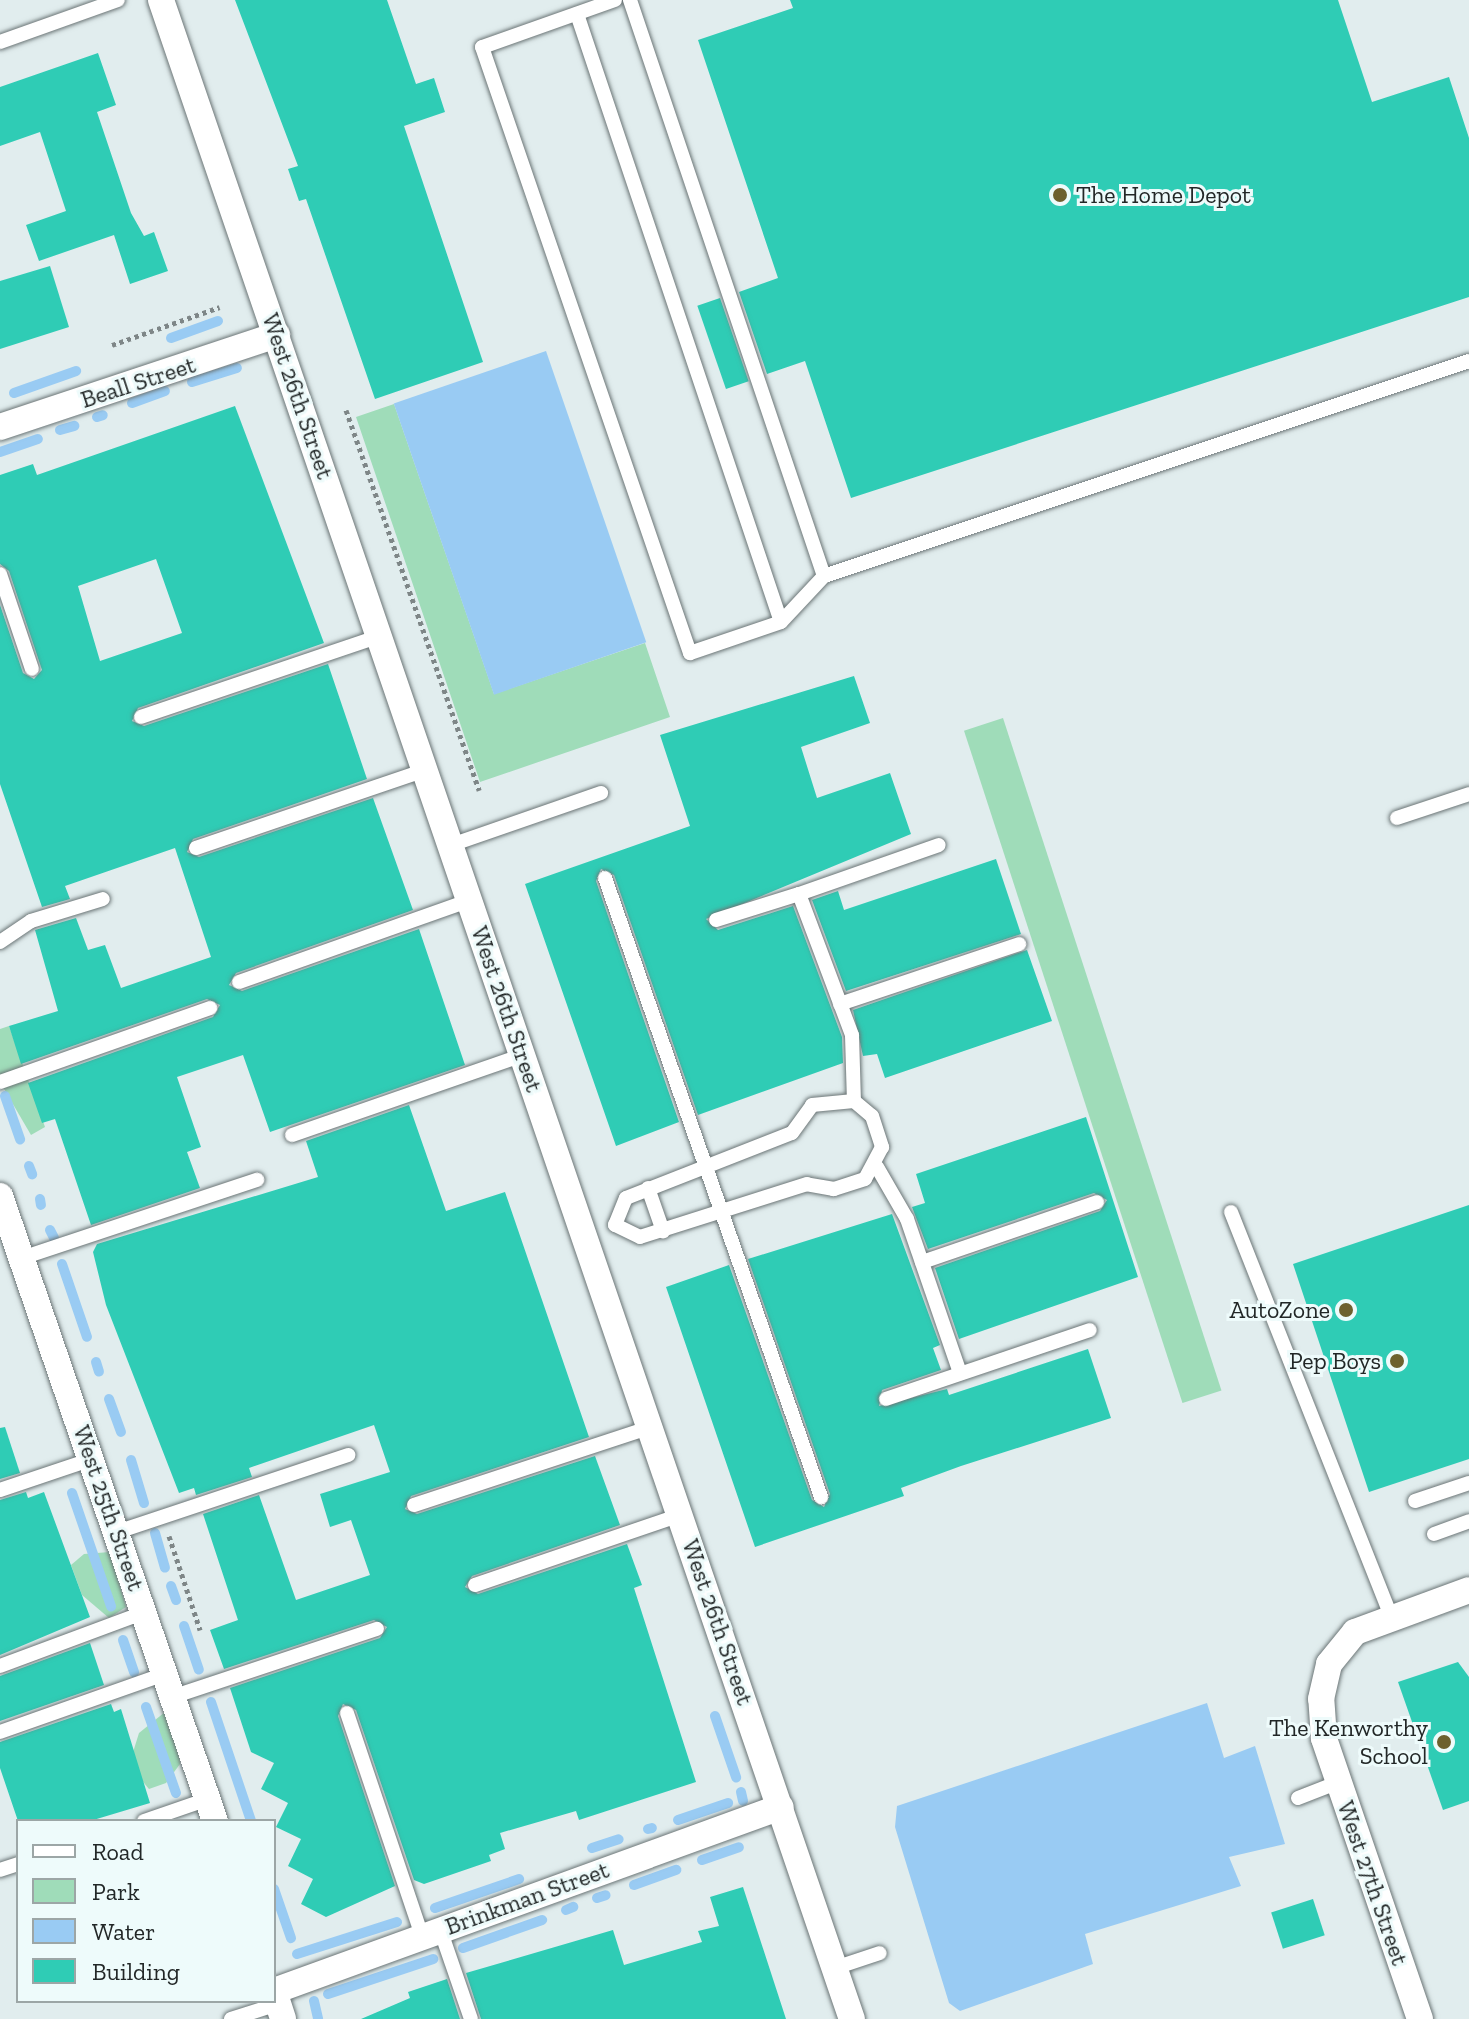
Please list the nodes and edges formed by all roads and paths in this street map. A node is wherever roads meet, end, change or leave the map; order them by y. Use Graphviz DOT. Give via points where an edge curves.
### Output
graph roads {
  1 [pos="118,0"];
  2 [pos="161,0"];
  3 [pos="615,0"];
  4 [pos="630,0"];
  5 [pos="577,14"];
  6 [pos="0,42"];
  7 [pos="220,307"];
  8 [pos="277,335"];
  9 [pos="112,345"];
  10 [pos="1469,361"];
  11 [pos="346,410"];
  12 [pos="0,427"];
  13 [pos="0,574"];
  14 [pos="824,576"];
  15 [pos="781,622"];
  16 [pos="380,636"];
  17 [pos="32,669"];
  18 [pos="141,717"];
  19 [pos="425,770"];
  20 [pos="479,790"];
  21 [pos="601,793"];
  22 [pos="1469,794"];
  23 [pos="1397,818"];
  24 [pos="451,845"];
  25 [pos="939,845"];
  26 [pos="196,848"];
  27 [pos="605,878"];
  28 [pos="799,894"];
  29 [pos="103,899"];
  30 [pos="470,900"];
  31 [pos="716,920"];
  32 [pos="0,942"];
  33 [pos="1019,944"];
  34 [pos="239,982"];
  35 [pos="840,1004"];
  36 [pos="210,1008"];
  37 [pos="523,1055"];
  38 [pos="0,1082"];
  39 [pos="854,1101"];
  40 [pos="292,1135"];
  41 [pos="705,1164"];
  42 [pos="877,1167"];
  43 [pos="257,1180"];
  44 [pos="648,1188"];
  45 [pos="0,1196"];
  46 [pos="1097,1202"];
  47 [pos="721,1211"];
  48 [pos="1231,1212"];
  49 [pos="615,1225"];
  50 [pos="663,1231"];
  51 [pos="585,1235"];
  52 [pos="22,1258"];
  53 [pos="922,1262"];
  54 [pos="1090,1330"];
  55 [pos="960,1373"];
  56 [pos="886,1399"];
  57 [pos="651,1427"];
  58 [pos="349,1455"];
  59 [pos="92,1459"];
  60 [pos="1469,1483"];
  61 [pos="0,1490"];
  62 [pos="821,1497"];
  63 [pos="1415,1501"];
  64 [pos="414,1505"];
  65 [pos="681,1515"];
  66 [pos="162,1516"];
  67 [pos="1469,1521"];
  68 [pos="117,1532"];
  69 [pos="1434,1534"];
  70 [pos="475,1585"];
  71 [pos="1469,1590"];
  72 [pos="145,1612"];
  73 [pos="1391,1617"];
  74 [pos="377,1629"];
  75 [pos="200,1630"];
  76 [pos="0,1666"];
  77 [pos="168,1686"];
  78 [pos="347,1713"];
  79 [pos="0,1732"];
  80 [pos="1339,1782"];
  81 [pos="1298,1798"];
  82 [pos="781,1807"];
  83 [pos="212,1810"];
  84 [pos="156,1819"];
  85 [pos="431,1932"];
  86 [pos="880,1953"];
  87 [pos="835,1968"];
  88 [pos="277,2001"];
  89 [pos="272,2003"];
  90 [pos="231,2019"];
  91 [pos="471,2019"];
  92 [pos="852,2019"];
  93 [pos="1420,2019"];
  1 -- 6 [label="lane"];
  2 -- 8 [label="street, West 26th Street"];
  3 -- 5 [label="lane"];
  4 -- 14 [label="lane"];
  5 -- 15 [label="lane"];
  5 -- 15 [label="lane" via="482,47 690,653"];
  7 -- 9 [label="path"];
  8 -- 12 [label="street, Beall Street"];
  8 -- 16 [label="street, West 26th Street"];
  10 -- 14 [label="lane"];
  11 -- 20 [label="path"];
  13 -- 17 [label="lane"];
  14 -- 15 [label="lane"];
  16 -- 18 [label="lane"];
  16 -- 19 [label="street, West 26th Street"];
  19 -- 24 [label="street, West 26th Street"];
  19 -- 26 [label="lane"];
  21 -- 24 [label="lane"];
  22 -- 23 [label="lane"];
  24 -- 30 [label="street, West 26th Street"];
  25 -- 28 [label="lane"];
  27 -- 41 [label="lane"];
  28 -- 31 [label="lane"];
  28 -- 35 [label="lane"];
  29 -- 32 [label="lane" via="31,921"];
  30 -- 34 [label="lane"];
  30 -- 37 [label="street, West 26th Street"];
  33 -- 35 [label="lane"];
  35 -- 39 [label="lane" via="852,1035"];
  36 -- 38 [label="lane"];
  37 -- 40 [label="lane"];
  37 -- 51 [label="street, West 26th Street"];
  39 -- 41 [label="lane" via="812,1105 792,1133"];
  39 -- 42 [label="lane" via="879,1129"];
  41 -- 44 [label="lane"];
  41 -- 47 [label="lane"];
  42 -- 47 [label="lane" via="851,1186 807,1184"];
  42 -- 53 [label="lane"];
  43 -- 52 [label="lane"];
  44 -- 49 [label="lane" via="626,1198"];
  44 -- 50 [label="lane"];
  45 -- 52 [label="street, West 25th Street"];
  46 -- 53 [label="lane"];
  47 -- 50 [label="lane"];
  47 -- 62 [label="lane"];
  48 -- 73 [label="lane"];
  49 -- 50 [label="lane" via="640,1237"];
  49 -- 51 [label="lane"];
  51 -- 57 [label="street, West 26th Street"];
  52 -- 59 [label="street, West 25th Street"];
  53 -- 55 [label="lane"];
  54 -- 55 [label="lane"];
  55 -- 56 [label="lane"];
  57 -- 64 [label="lane"];
  57 -- 65 [label="street, West 26th Street"];
  58 -- 66 [label="lane"];
  59 -- 61 [label="lane"];
  59 -- 68 [label="street, West 25th Street"];
  60 -- 63 [label="lane"];
  65 -- 70 [label="lane"];
  65 -- 82 [label="street, West 26th Street"];
  66 -- 68 [label="lane"];
  66 -- 75 [label="path"];
  67 -- 69 [label="lane"];
  68 -- 72 [label="street, West 25th Street"];
  71 -- 73 [label="street"];
  72 -- 76 [label="lane"];
  72 -- 77 [label="street, West 25th Street"];
  73 -- 80 [label="street, West 27th Street" via="1355,1632 1329,1664 1321,1699"];
  74 -- 77 [label="lane"];
  77 -- 79 [label="lane"];
  77 -- 83 [label="street, West 25th Street"];
  78 -- 85 [label="lane"];
  80 -- 81 [label="lane"];
  80 -- 93 [label="street, West 27th Street"];
  82 -- 85 [label="street, Brinkman Street"];
  82 -- 87 [label="street, West 26th Street"];
  83 -- 84 [label="lane"];
  85 -- 88 [label="street, Brinkman Street"];
  85 -- 91 [label="lane"];
  86 -- 87 [label="lane"];
  87 -- 92 [label="street, West 26th Street"];
  89 -- 90 [label="lane"];
}
